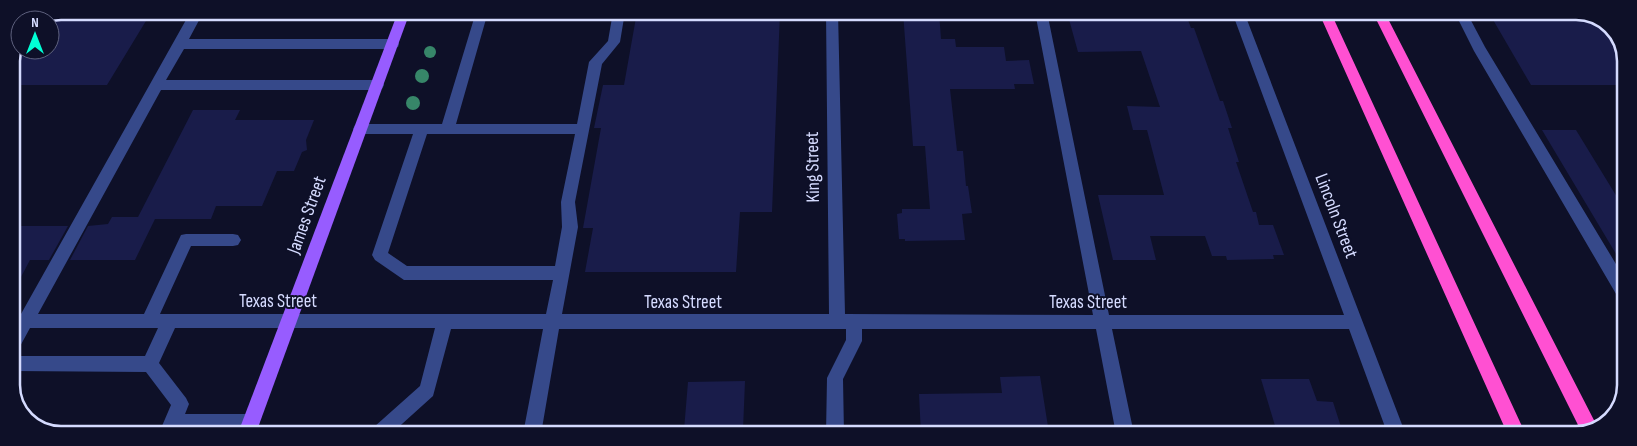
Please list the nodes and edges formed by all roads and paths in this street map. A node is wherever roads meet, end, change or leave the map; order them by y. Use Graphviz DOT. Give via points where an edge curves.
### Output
graph roads {
  1 [pos="193,20"];
  2 [pos="401,20"];
  3 [pos="480,20"];
  4 [pos="618,20"];
  5 [pos="832,20"];
  6 [pos="1043,20"];
  7 [pos="1241,20"];
  8 [pos="1328,20"];
  9 [pos="1383,20"];
  10 [pos="1465,20"];
  11 [pos="180,44"];
  12 [pos="393,44"];
  13 [pos="157,85"];
  14 [pos="377,85"];
  15 [pos="360,129"];
  16 [pos="422,129"];
  17 [pos="447,129"];
  18 [pos="583,129"];
  19 [pos="234,240"];
  20 [pos="561,274"];
  21 [pos="1617,281"];
  22 [pos="20,318"];
  23 [pos="20,321"];
  24 [pos="149,321"];
  25 [pos="170,321"];
  26 [pos="288,322"];
  27 [pos="445,322"];
  28 [pos="552,322"];
  29 [pos="836,322"];
  30 [pos="854,322"];
  31 [pos="1103,322"];
  32 [pos="1354,322"];
  33 [pos="20,364"];
  34 [pos="150,364"];
  35 [pos="1587,424"];
  36 [pos="172,426"];
  37 [pos="250,426"];
  38 [pos="389,426"];
  39 [pos="533,426"];
  40 [pos="835,426"];
  41 [pos="1123,426"];
  42 [pos="1394,426"];
  43 [pos="1513,426"];
  1 -- 11 [label="street"];
  2 -- 12 [label="main road, James Street"];
  3 -- 17 [label="street"];
  4 -- 18 [label="street" via="614,42 596,62"];
  5 -- 29 [label="street, King Street"];
  6 -- 31 [label="street"];
  7 -- 32 [label="street, Lincoln Street"];
  8 -- 43 [label="highway"];
  9 -- 35 [label="highway"];
  10 -- 21 [label="street"];
  11 -- 12 [label="street"];
  11 -- 13 [label="street"];
  12 -- 14 [label="main road, James Street"];
  13 -- 14 [label="street"];
  13 -- 22 [label="street"];
  14 -- 15 [label="main road, James Street"];
  15 -- 16 [label="street"];
  15 -- 26 [label="main road, James Street"];
  16 -- 17 [label="street"];
  16 -- 20 [label="street" via="380,255 404,273"];
  17 -- 18 [label="street"];
  18 -- 20 [label="street" via="568,202 570,227"];
  19 -- 24 [label="street" via="186,240"];
  20 -- 28 [label="street"];
  23 -- 24 [label="street, Texas Street"];
  24 -- 25 [label="street, Texas Street"];
  25 -- 26 [label="street, Texas Street"];
  25 -- 34 [label="street"];
  26 -- 27 [label="street, Texas Street"];
  26 -- 37 [label="main road, James Street"];
  27 -- 28 [label="street, Texas Street"];
  27 -- 38 [label="street" via="427,390"];
  28 -- 29 [label="street, Texas Street"];
  28 -- 39 [label="street"];
  29 -- 30 [label="street, Texas Street"];
  30 -- 31 [label="street, Texas Street"];
  30 -- 40 [label="street" via="854,342 834,378"];
  31 -- 32 [label="street, Texas Street"];
  31 -- 41 [label="street"];
  32 -- 42 [label="street, Lincoln Street"];
  33 -- 34 [label="street"];
  34 -- 36 [label="street" via="180,404"];
}
